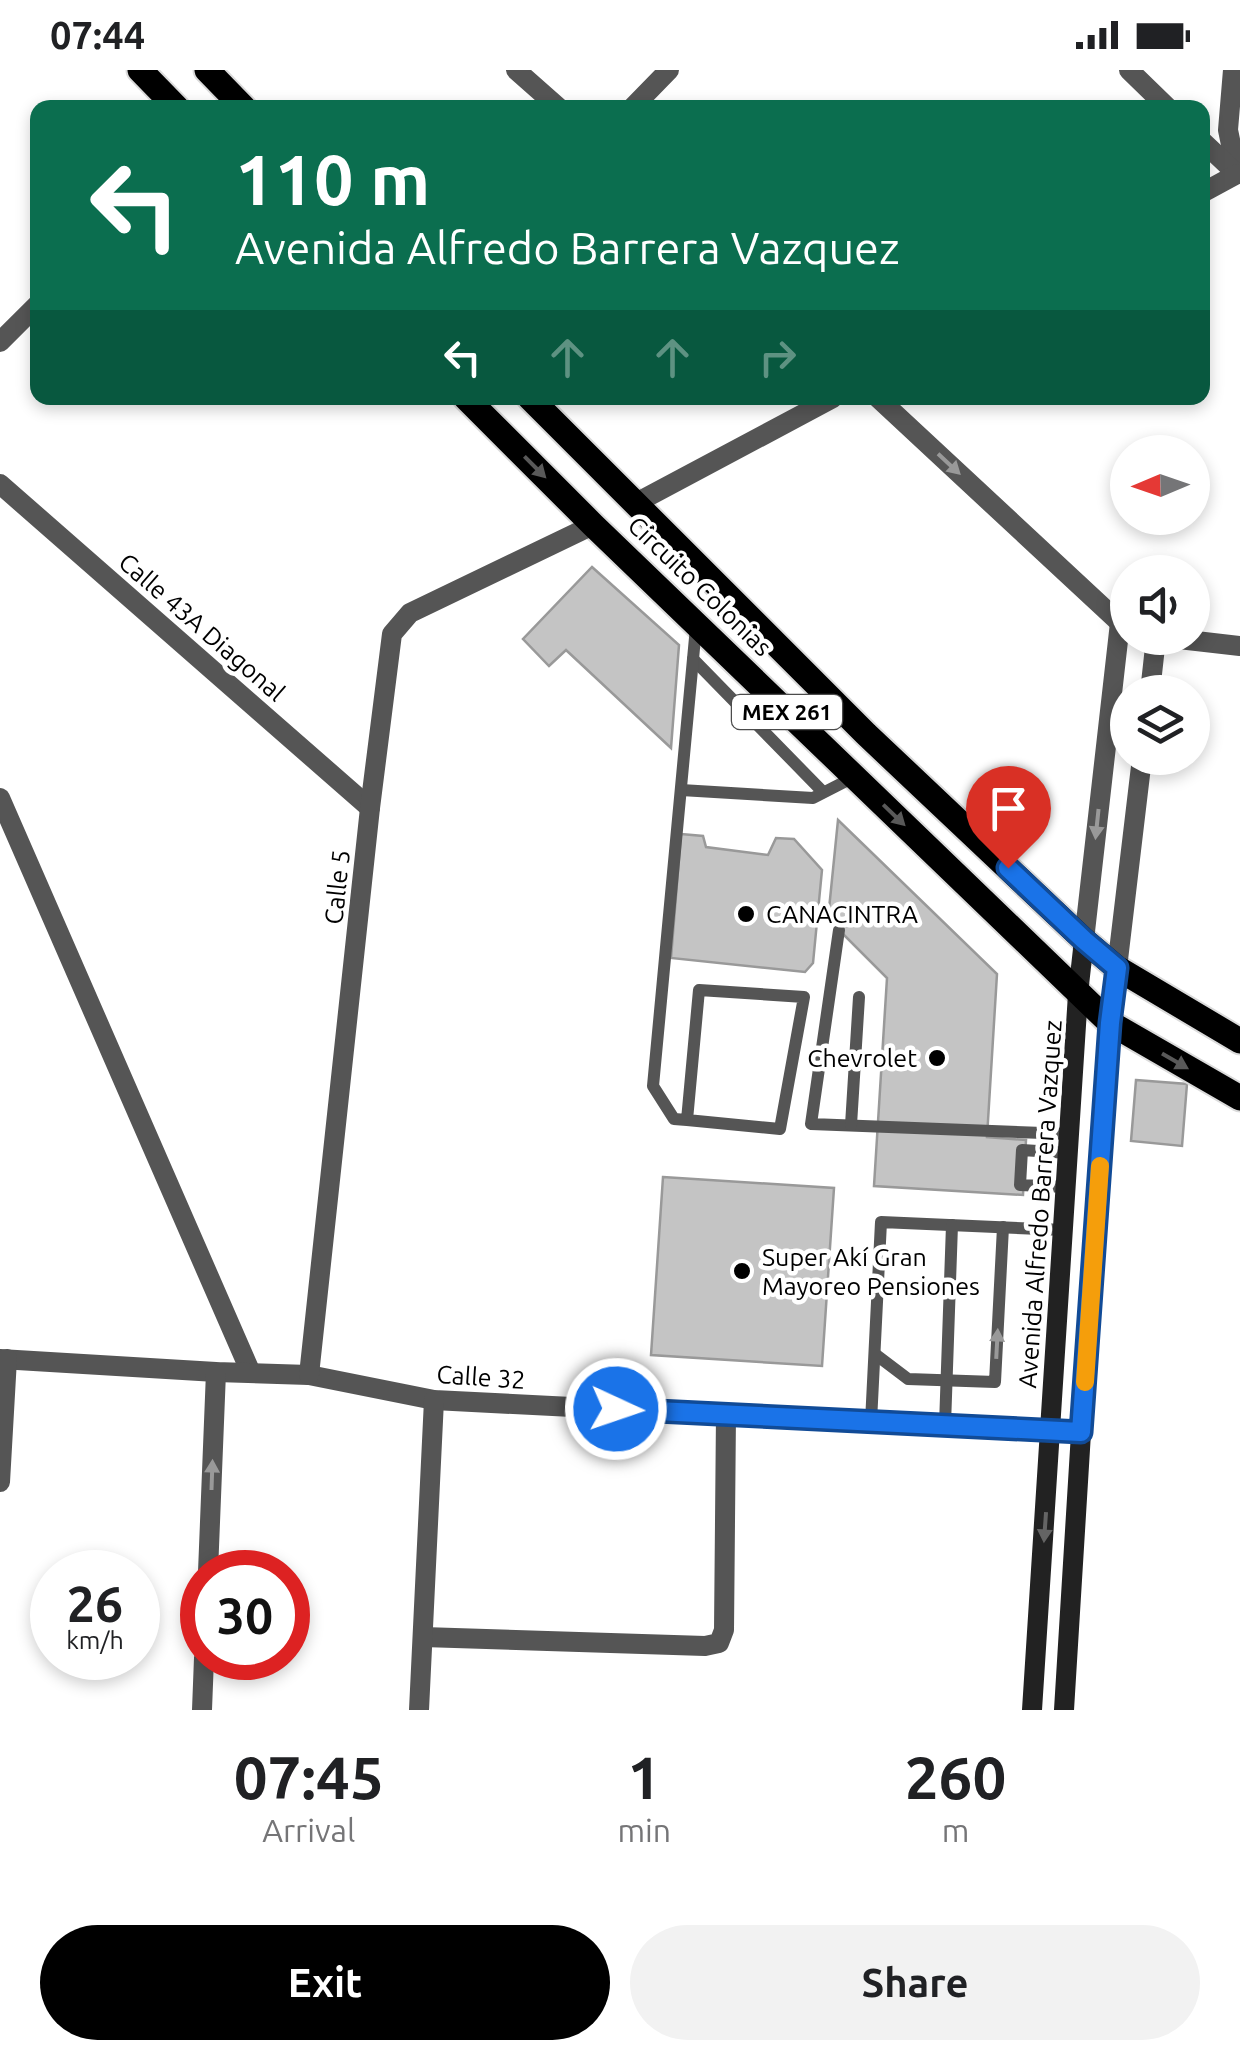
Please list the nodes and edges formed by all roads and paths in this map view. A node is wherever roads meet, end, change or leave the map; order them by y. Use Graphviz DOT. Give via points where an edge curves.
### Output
graph roads {
  1 [pos="140,70"];
  2 [pos="208,70"];
  3 [pos="516,70"];
  4 [pos="669,70"];
  5 [pos="1128,70"];
  6 [pos="1233,70"];
  7 [pos="169,100"];
  8 [pos="236,100"];
  9 [pos="549,100"];
  10 [pos="640,100"];
  11 [pos="1160,100"];
  12 [pos="1210,149"];
  13 [pos="1238,175"];
  14 [pos="1210,189"];
  15 [pos="30,312"];
  16 [pos="0,342"];
  17 [pos="473,405"];
  18 [pos="537,405"];
  19 [pos="820,405"];
  20 [pos="886,405"];
  21 [pos="0,484"];
  22 [pos="634,504"];
  23 [pos="593,524"];
  24 [pos="1110,611"];
  25 [pos="696,624"];
  26 [pos="1210,643"];
  27 [pos="1240,646"];
  28 [pos="1120,655"];
  29 [pos="693,658"];
  30 [pos="1140,775"];
  31 [pos="854,777"];
  32 [pos="681,790"];
  33 [pos="823,792"];
  34 [pos="0,798"];
  35 [pos="370,808"];
  36 [pos="840,930"];
  37 [pos="1084,940"];
  38 [pos="1117,968"];
  39 [pos="1078,994"];
  40 [pos="860,997"];
  41 [pos="1110,1023"];
  42 [pos="1240,1041"];
  43 [pos="1240,1098"];
  44 [pos="686,1120"];
  45 [pos="851,1126"];
  46 [pos="1069,1143"];
  47 [pos="1066,1187"];
  48 [pos="952,1225"];
  49 [pos="1003,1228"];
  50 [pos="1064,1230"];
  51 [pos="875,1354"];
  52 [pos="4,1359"];
  53 [pos="216,1372"];
  54 [pos="251,1373"];
  55 [pos="309,1375"];
  56 [pos="946,1380"];
  57 [pos="434,1400"];
  58 [pos="726,1414"];
  59 [pos="872,1422"];
  60 [pos="944,1425"];
  61 [pos="1051,1430"];
  62 [pos="1081,1432"];
  63 [pos="0,1482"];
  64 [pos="209,1550"];
  65 [pos="424,1637"];
  66 [pos="203,1680"];
  67 [pos="202,1710"];
  68 [pos="420,1710"];
  69 [pos="1032,1710"];
  70 [pos="1064,1710"];
  1 -- 7 [label="main road"];
  2 -- 8 [label="main road"];
  3 -- 9 [label="street"];
  4 -- 10 [label="street"];
  5 -- 11 [label="street"];
  6 -- 13 [label="street" via="1228,130"];
  12 -- 13 [label="street"];
  13 -- 14 [label="street"];
  15 -- 16 [label="street"];
  17 -- 23 [label="main road, Circuito Colonias / MEX 261, one-way"];
  18 -- 22 [label="main road, Circuito Colonias / MEX 261"];
  19 -- 22 [label="street"];
  20 -- 24 [label="street, one-way"];
  21 -- 35 [label="street, Calle 43A Diagonal"];
  22 -- 37 [label="main road, Circuito Colonias / MEX 261"];
  23 -- 25 [label="main road, Circuito Colonias / MEX 261"];
  23 -- 35 [label="street, Calle 5" via="410,613 392,634"];
  25 -- 29 [label="lane"];
  25 -- 31 [label="main road, Circuito Colonias / MEX 261"];
  26 -- 27 [label="street"];
  28 -- 37 [label="street, one-way"];
  29 -- 32 [label="lane"];
  29 -- 33 [label="lane"];
  30 -- 38 [label="street"];
  31 -- 33 [label="lane"];
  31 -- 39 [label="main road, Circuito Colonias / MEX 261, one-way"];
  32 -- 33 [label="lane" via="813,798"];
  32 -- 44 [label="lane" via="653,1086 674,1119"];
  34 -- 54 [label="street"];
  35 -- 55 [label="street, Calle 5"];
  36 -- 45 [label="lane" via="811,1124"];
  37 -- 38 [label="main road, Circuito Colonias / MEX 261"];
  37 -- 39 [label="street, Avenida Alfredo Barrera Vazquez"];
  38 -- 41 [label="street"];
  38 -- 42 [label="main road, MEX 261"];
  39 -- 41 [label="main road, Circuito Colonias / MEX 261"];
  39 -- 46 [label="street, Avenida Alfredo Barrera Vazquez"];
  40 -- 45 [label="lane"];
  41 -- 43 [label="main road, MEX 261, one-way"];
  41 -- 62 [label="street"];
  44 -- 44 [label="lane" via="780,1129 804,998 699,990"];
  45 -- 46 [label="lane"];
  46 -- 47 [label="street, Avenida Alfredo Barrera Vazquez"];
  46 -- 47 [label="lane" via="1022,1150 1020,1185"];
  47 -- 50 [label="street, Avenida Alfredo Barrera Vazquez"];
  48 -- 49 [label="lane"];
  48 -- 51 [label="lane" via="881,1222"];
  48 -- 56 [label="lane"];
  49 -- 50 [label="lane"];
  56 -- 49 [label="lane, one-way" via="995,1382"];
  50 -- 61 [label="street, Avenida Alfredo Barrera Vazquez"];
  51 -- 56 [label="lane" via="908,1379"];
  51 -- 59 [label="lane"];
  52 -- 53 [label="street, Calle 32"];
  52 -- 63 [label="street"];
  53 -- 54 [label="street, Calle 32"];
  64 -- 53 [label="street, one-way"];
  54 -- 55 [label="street, Calle 32"];
  55 -- 57 [label="street, Calle 32"];
  56 -- 60 [label="lane"];
  57 -- 58 [label="street, Calle 32"];
  57 -- 65 [label="street"];
  58 -- 59 [label="street, Calle 32"];
  58 -- 65 [label="street" via="719,1644"];
  59 -- 60 [label="street, Calle 32"];
  60 -- 61 [label="street, Calle 32"];
  61 -- 62 [label="street, Calle 32"];
  61 -- 69 [label="street, Avenida Alfredo Barrera Vazquez, one-way"];
  62 -- 70 [label="street"];
  65 -- 68 [label="street"];
  66 -- 67 [label="street"];
}
